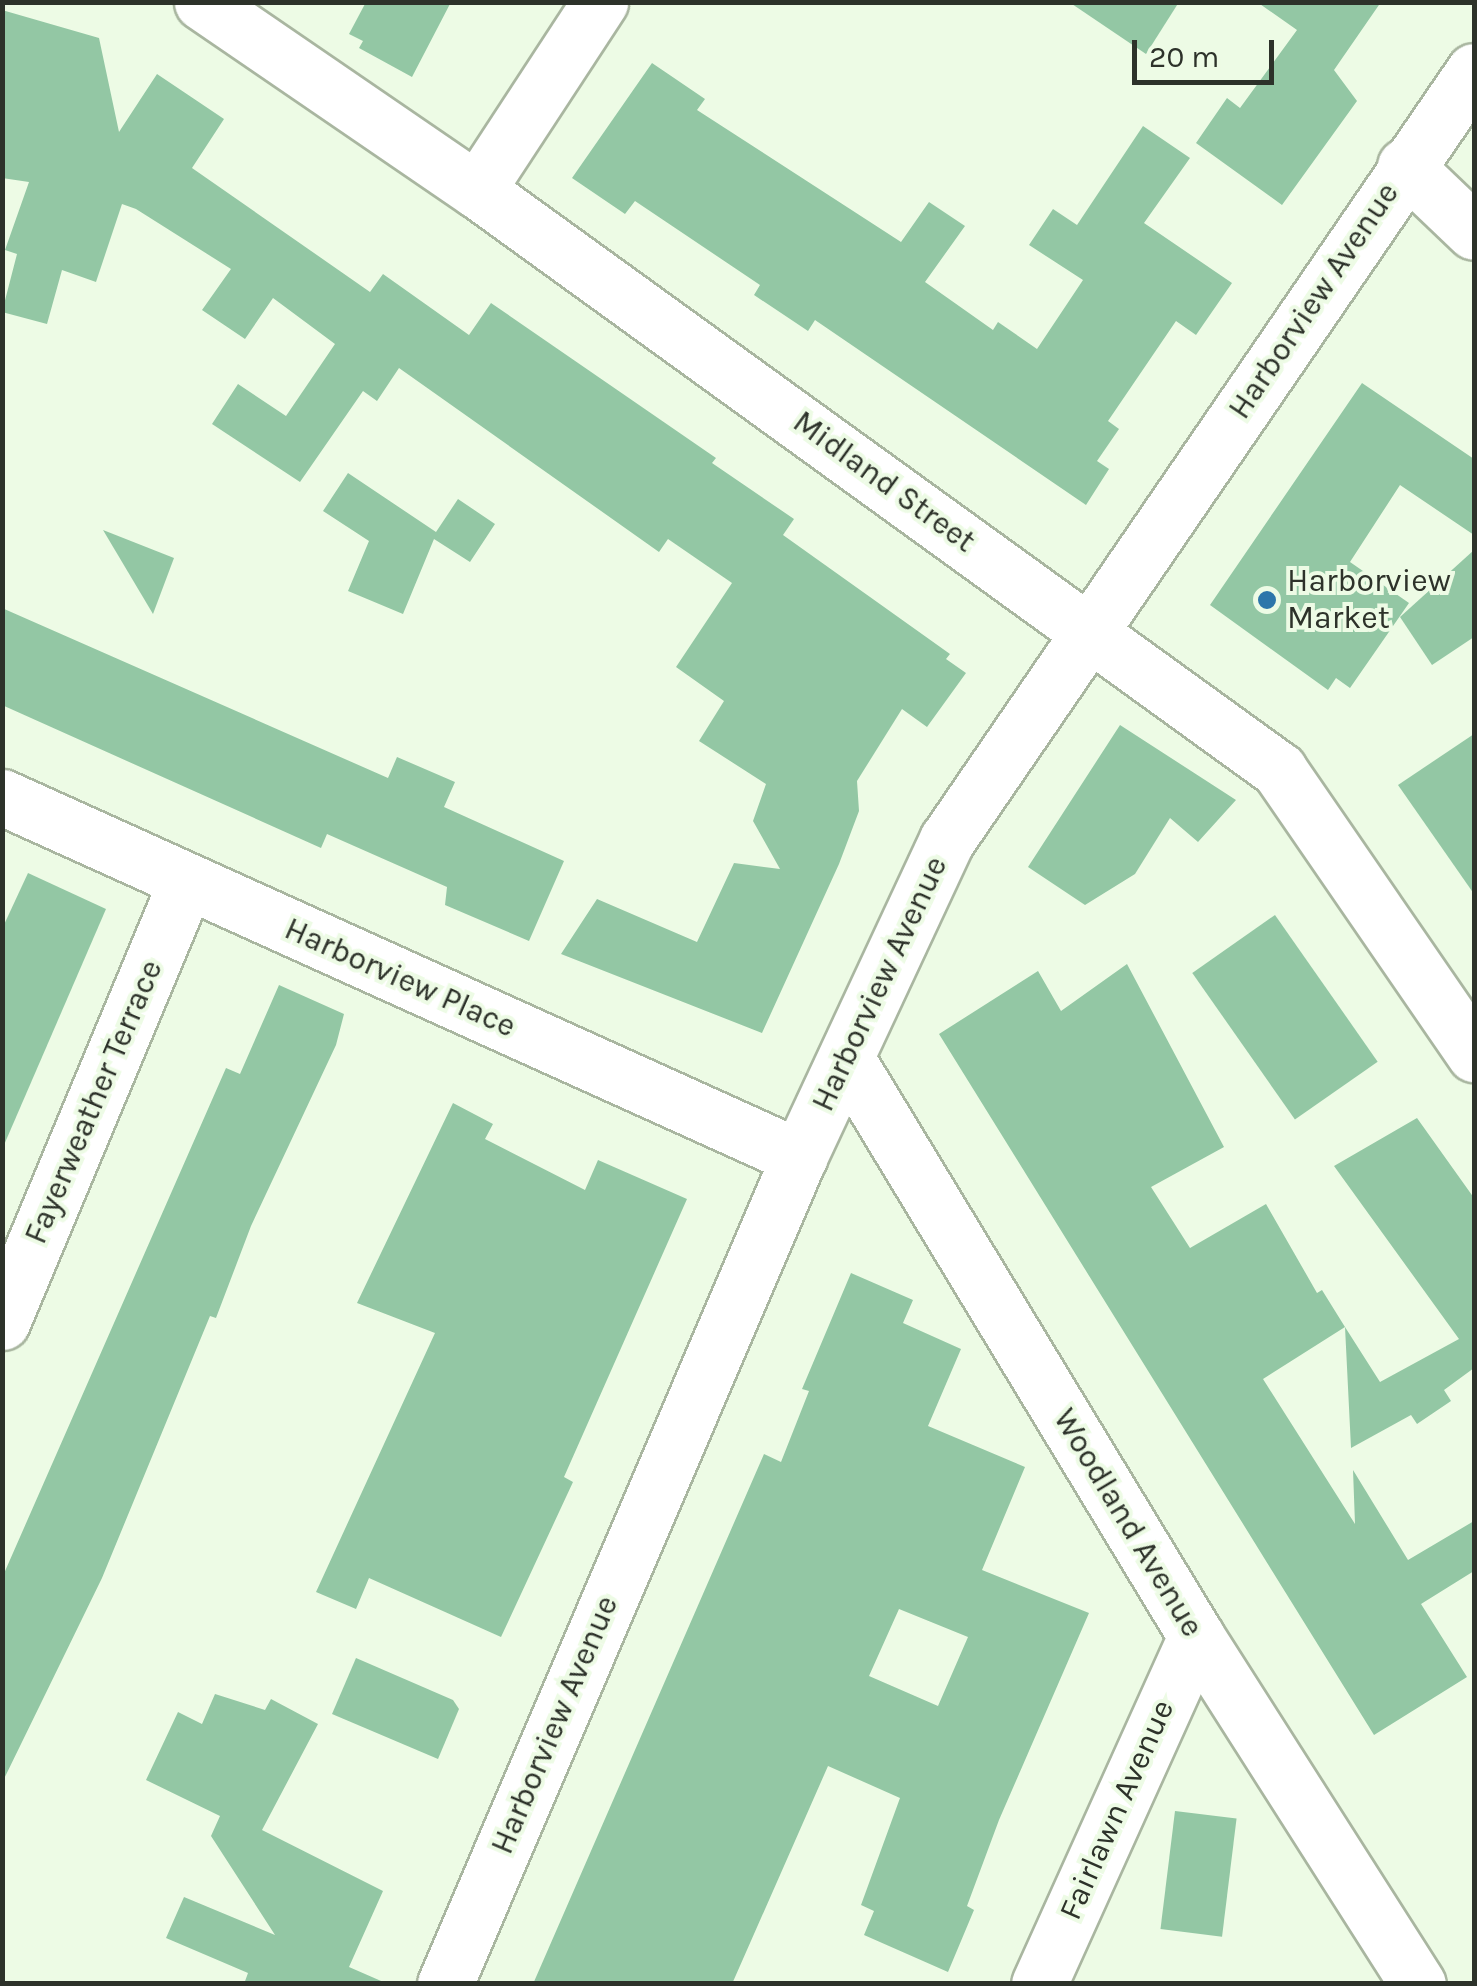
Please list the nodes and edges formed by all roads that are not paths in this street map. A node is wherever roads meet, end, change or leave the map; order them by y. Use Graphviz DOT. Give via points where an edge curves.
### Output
graph roads {
  1 [pos="202,2"];
  2 [pos="600,2"];
  3 [pos="1474,71"];
  4 [pos="1405,166"];
  5 [pos="477,190"];
  6 [pos="1474,232"];
  7 [pos="1092,631"];
  8 [pos="2,796"];
  9 [pos="186,882"];
  10 [pos="1474,1054"];
  11 [pos="846,1058"];
  12 [pos="799,1157"];
  13 [pos="2,1322"];
  14 [pos="1196,1636"];
  15 [pos="445,1984"];
  16 [pos="1038,1984"];
  17 [pos="1418,1984"];
  1 -- 5 [label="street, Midland Street"];
  2 -- 5 [label="street"];
  3 -- 4 [label="street, Harborview Avenue"];
  4 -- 6 [label="street"];
  4 -- 7 [label="street, Harborview Avenue"];
  5 -- 7 [label="street, Midland Street"];
  7 -- 10 [label="street, Midland Street" via="1279,770"];
  7 -- 11 [label="street, Harborview Avenue" via="947,840"];
  8 -- 9 [label="street, Harborview Place"];
  9 -- 12 [label="street, Harborview Place"];
  9 -- 13 [label="street, Fayerweather Terrace"];
  11 -- 12 [label="street, Harborview Avenue"];
  11 -- 14 [label="street, Woodland Avenue"];
  12 -- 15 [label="street, Harborview Avenue"];
  14 -- 16 [label="street, Fairlawn Avenue"];
  14 -- 17 [label="street, Woodland Avenue"];
}
